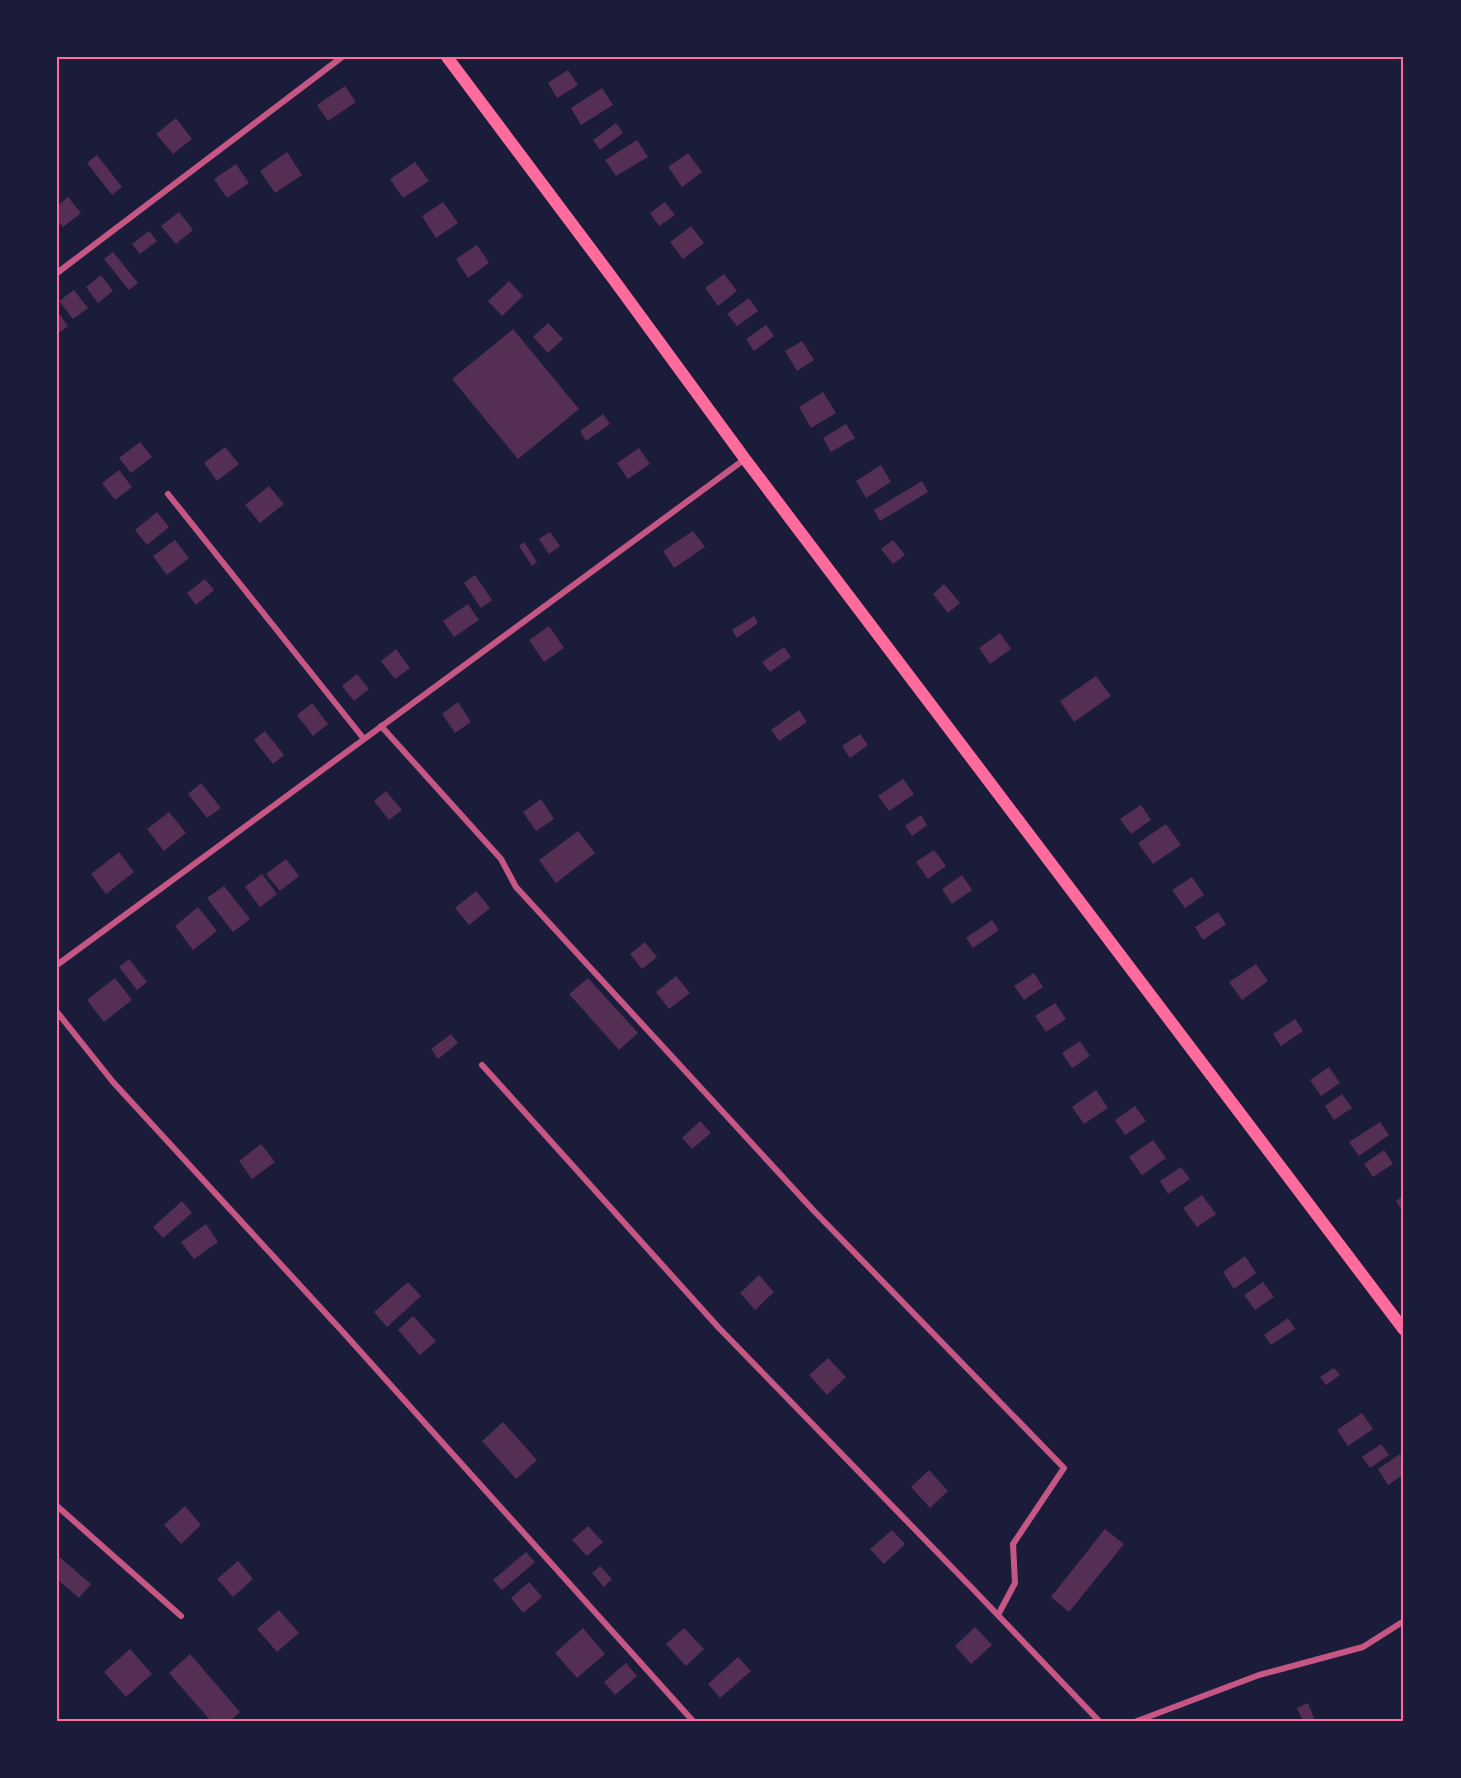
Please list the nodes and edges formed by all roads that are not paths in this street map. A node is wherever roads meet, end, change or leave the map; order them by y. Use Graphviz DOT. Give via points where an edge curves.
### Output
graph roads {
  1 [pos="342,57"];
  2 [pos="447,57"];
  3 [pos="57,273"];
  4 [pos="745,459"];
  5 [pos="168,494"];
  6 [pos="381,726"];
  7 [pos="364,739"];
  8 [pos="57,965"];
  9 [pos="57,1012"];
  10 [pos="482,1065"];
  11 [pos="1404,1330"];
  12 [pos="57,1506"];
  13 [pos="181,1616"];
  14 [pos="998,1616"];
  15 [pos="1404,1622"];
  16 [pos="693,1721"];
  17 [pos="1099,1721"];
  18 [pos="1137,1721"];
  1 -- 3 [label="street"];
  2 -- 4 [label="highway"];
  4 -- 6 [label="street"];
  4 -- 11 [label="highway"];
  5 -- 7 [label="street"];
  6 -- 7 [label="street"];
  6 -- 14 [label="street" via="501,859 516,888 673,1059 814,1211 1064,1468 1013,1544 1016,1583"];
  7 -- 8 [label="street"];
  9 -- 16 [label="street" via="113,1082"];
  10 -- 14 [label="street" via="719,1328"];
  12 -- 13 [label="street"];
  14 -- 17 [label="street"];
  15 -- 18 [label="street" via="1364,1647 1259,1675"];
}
